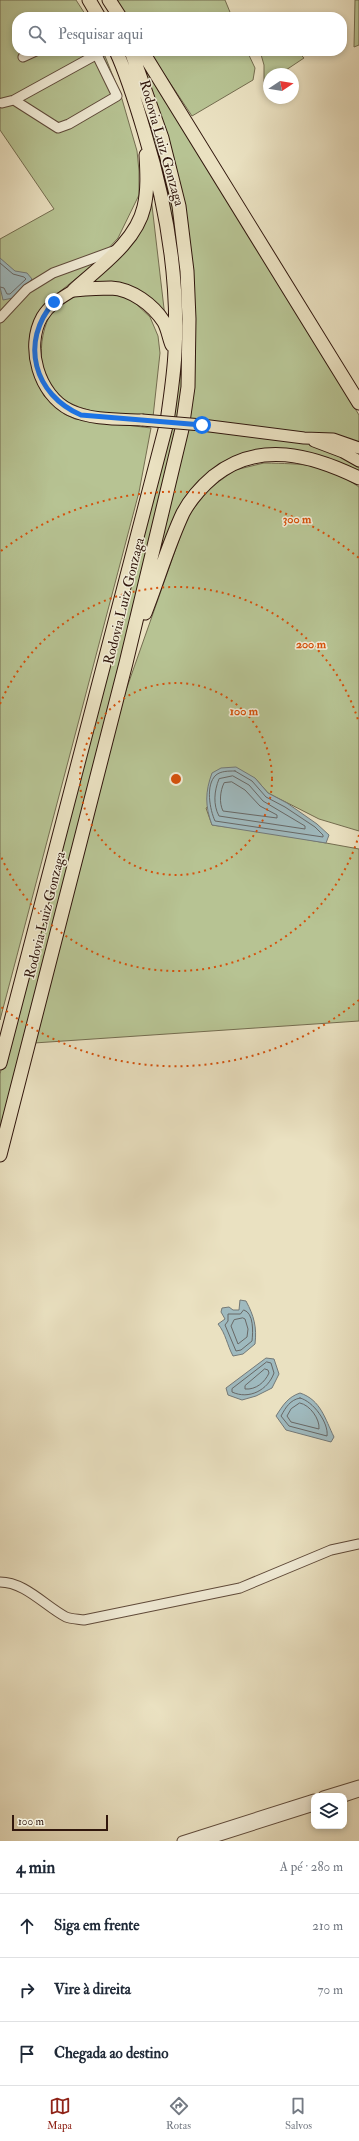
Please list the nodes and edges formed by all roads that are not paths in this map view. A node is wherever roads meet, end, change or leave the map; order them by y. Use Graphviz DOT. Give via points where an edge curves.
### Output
graph roads {
  1 [pos="89,0"];
  2 [pos="108,0"];
  3 [pos="96,12"];
  4 [pos="113,12"];
  5 [pos="116,12"];
  6 [pos="27,56"];
  7 [pos="91,56"];
  8 [pos="100,56"];
  9 [pos="118,56"];
  10 [pos="133,56"];
  11 [pos="145,56"];
  12 [pos="23,58"];
  13 [pos="131,88"];
  14 [pos="117,96"];
  15 [pos="14,100"];
  16 [pos="2,103"];
  17 [pos="146,137"];
  18 [pos="117,250"];
  19 [pos="74,290"];
  20 [pos="0,318"];
  21 [pos="175,354"];
  22 [pos="359,403"];
  23 [pos="304,438"];
  24 [pos="359,448"];
  25 [pos="359,461"];
  26 [pos="359,478"];
  27 [pos="126,663"];
  28 [pos="0,1063"];
  29 [pos="0,1155"];
  30 [pos="359,1544"];
  31 [pos="0,1582"];
  32 [pos="356,1789"];
  33 [pos="337,1793"];
  34 [pos="347,1794"];
  35 [pos="311,1800"];
  36 [pos="311,1807"];
  37 [pos="182,1841"];
  38 [pos="204,1841"];
  1 -- 3 [label="highway"];
  2 -- 4 [label="highway"];
  2 -- 5 [label="highway"];
  6 -- 12 [label="street"];
  7 -- 15 [label="street"];
  8 -- 14 [label="street"];
  9 -- 13 [label="highway, Rodovia Luiz Gonzaga"];
  10 -- 27 [label="highway, Rodovia Luiz Gonzaga" via="158,124 175,188 186,264 189,341 188,388 182,429"];
  11 -- 22 [label="highway"];
  13 -- 14 [label="street"];
  13 -- 17 [label="highway, Rodovia Luiz Gonzaga"];
  14 -- 15 [label="street" via="58,128"];
  15 -- 16 [label="street"];
  17 -- 18 [label="highway" via="147,184 144,208 135,228"];
  17 -- 21 [label="highway, Rodovia Luiz Gonzaga" via="158,176 168,231 174,296"];
  18 -- 19 [label="highway"];
  18 -- 20 [label="street" via="53,273 27,289"];
  19 -- 21 [label="highway" via="112,288 128,292 140,299 152,308 164,323"];
  19 -- 23 [label="main road, bridge" via="54,302 41,318 35,349 39,376 57,401 68,409 81,415 202,425"];
  21 -- 28 [label="highway, Rodovia Luiz Gonzaga" via="167,422"];
  23 -- 24 [label="main road" via="333,439"];
  23 -- 25 [label="main road" via="344,452"];
  26 -- 27 [label="highway" via="318,460 280,454 256,455 221,470 199,488 183,513"];
  27 -- 29 [label="highway, Rodovia Luiz Gonzaga"];
  30 -- 31 [label="street" via="331,1550 240,1588 84,1620 67,1617 26,1591"];
  32 -- 33 [label="street"];
  32 -- 34 [label="street"];
  35 -- 37 [label="street"];
  36 -- 38 [label="street"];
}
